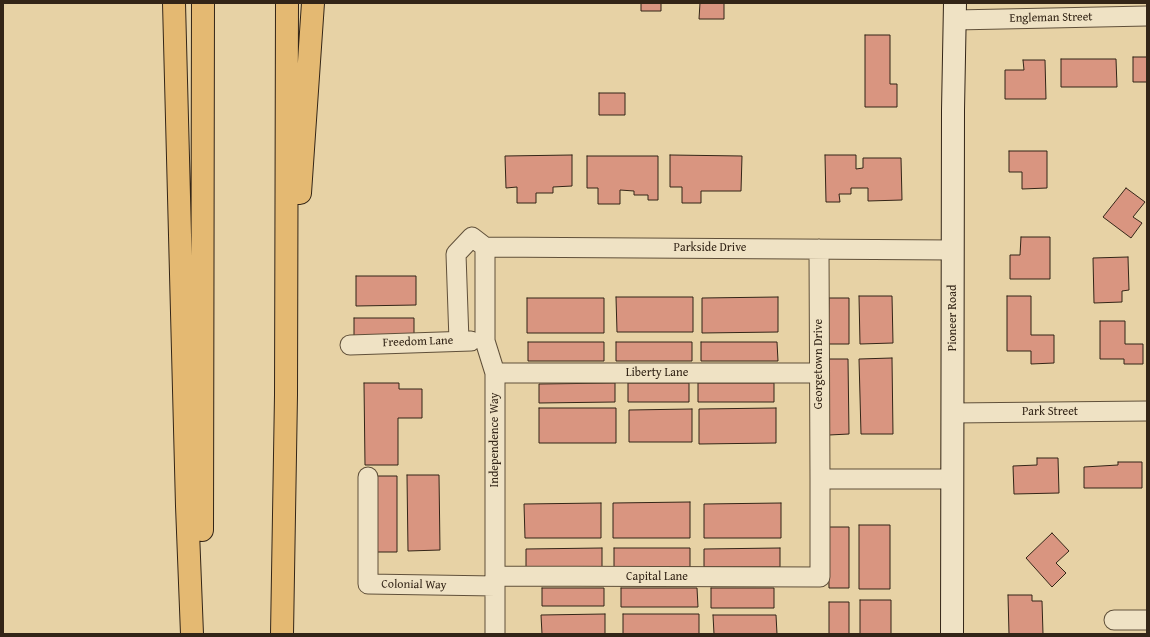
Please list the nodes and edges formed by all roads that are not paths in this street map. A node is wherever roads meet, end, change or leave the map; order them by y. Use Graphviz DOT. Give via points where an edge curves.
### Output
graph roads {
  1 [pos="174,3"];
  2 [pos="204,3"];
  3 [pos="287,3"];
  4 [pos="313,3"];
  5 [pos="1124,10"];
  6 [pos="955,12"];
  7 [pos="1147,16"];
  8 [pos="479,242"];
  9 [pos="819,249"];
  10 [pos="952,250"];
  11 [pos="459,340"];
  12 [pos="485,341"];
  13 [pos="350,345"];
  14 [pos="495,373"];
  15 [pos="819,373"];
  16 [pos="286,395"];
  17 [pos="1147,411"];
  18 [pos="953,413"];
  19 [pos="368,477"];
  20 [pos="820,478"];
  21 [pos="952,479"];
  22 [pos="820,577"];
  23 [pos="495,581"];
  24 [pos="1114,620"];
  25 [pos="1147,620"];
  26 [pos="192,634"];
  27 [pos="202,634"];
  28 [pos="282,634"];
  29 [pos="495,634"];
  30 [pos="952,634"];
  1 -- 26 [label="highway"];
  2 -- 27 [label="highway"];
  3 -- 16 [label="highway"];
  4 -- 16 [label="highway"];
  5 -- 6 [label="street, Engleman Street"];
  5 -- 7 [label="street, Engleman Street"];
  6 -- 10 [label="street, Pioneer Road"];
  8 -- 9 [label="street, Parkside Drive"];
  8 -- 11 [label="street" via="456,254"];
  8 -- 12 [label="street, Independence Way"];
  9 -- 10 [label="street, Parkside Drive"];
  9 -- 15 [label="street, Georgetown Drive"];
  10 -- 18 [label="street, Pioneer Road"];
  11 -- 12 [label="street, Freedom Lane"];
  11 -- 13 [label="street, Freedom Lane"];
  12 -- 14 [label="street, Independence Way"];
  14 -- 15 [label="street, Liberty Lane"];
  14 -- 23 [label="street, Independence Way"];
  15 -- 20 [label="street, Georgetown Drive"];
  16 -- 28 [label="highway"];
  17 -- 18 [label="street, Park Street"];
  18 -- 21 [label="street, Pioneer Road"];
  19 -- 23 [label="street, Colonial Way" via="368,584"];
  20 -- 21 [label="street"];
  20 -- 22 [label="street, Georgetown Drive"];
  21 -- 30 [label="street, Pioneer Road"];
  22 -- 23 [label="street, Capital Lane"];
  23 -- 29 [label="street, Independence Way"];
  24 -- 25 [label="street"];
}
